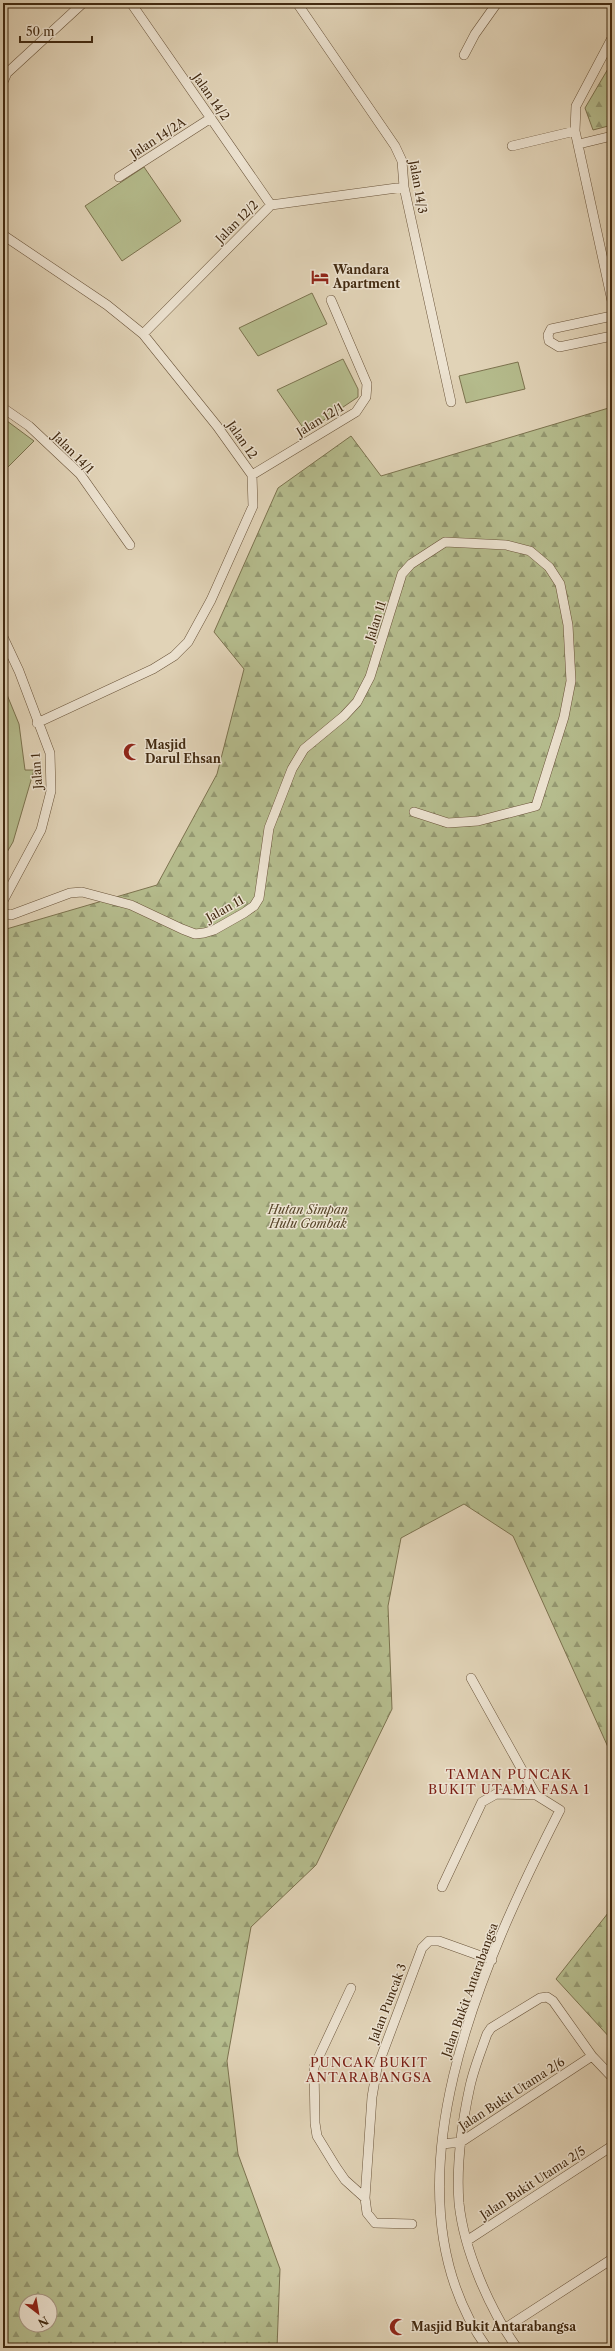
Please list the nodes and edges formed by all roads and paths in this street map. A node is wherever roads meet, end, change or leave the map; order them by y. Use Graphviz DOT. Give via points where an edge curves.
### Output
graph roads {
  1 [pos="83,3"];
  2 [pos="131,3"];
  3 [pos="297,3"];
  4 [pos="497,3"];
  5 [pos="612,38"];
  6 [pos="464,55"];
  7 [pos="3,82"];
  8 [pos="211,118"];
  9 [pos="575,131"];
  10 [pos="612,136"];
  11 [pos="579,144"];
  12 [pos="512,146"];
  13 [pos="119,177"];
  14 [pos="404,187"];
  15 [pos="271,205"];
  16 [pos="3,235"];
  17 [pos="330,300"];
  18 [pos="612,300"];
  19 [pos="612,316"];
  20 [pos="143,334"];
  21 [pos="612,336"];
  22 [pos="451,402"];
  23 [pos="3,408"];
  24 [pos="252,475"];
  25 [pos="130,544"];
  26 [pos="3,637"];
  27 [pos="37,723"];
  28 [pos="414,812"];
  29 [pos="3,901"];
  30 [pos="3,913"];
  31 [pos="471,1678"];
  32 [pos="536,1795"];
  33 [pos="442,1887"];
  34 [pos="492,1960"];
  35 [pos="351,1988"];
  36 [pos="592,2056"];
  37 [pos="612,2076"];
  38 [pos="460,2142"];
  39 [pos="442,2144"];
  40 [pos="612,2146"];
  41 [pos="365,2198"];
  42 [pos="412,2224"];
  43 [pos="468,2240"];
  44 [pos="612,2259"];
  45 [pos="504,2329"];
  46 [pos="487,2348"];
  47 [pos="517,2348"];
  1 -- 7 [label="street" via="7,73"];
  2 -- 8 [label="street, Jalan 14/2"];
  3 -- 14 [label="street, Jalan 14/3" via="395,146 402,161"];
  4 -- 6 [label="street"];
  5 -- 9 [label="street" via="576,106"];
  8 -- 13 [label="street, Jalan 14/2A"];
  8 -- 15 [label="street, Jalan 14/2"];
  9 -- 11 [label="street"];
  9 -- 12 [label="street"];
  10 -- 11 [label="street"];
  11 -- 18 [label="street"];
  14 -- 15 [label="street, Jalan 12/2"];
  14 -- 22 [label="street, Jalan 14/3"];
  15 -- 20 [label="street, Jalan 12/2"];
  16 -- 20 [label="street, Jalan 12" via="107,305"];
  17 -- 24 [label="street, Jalan 12/1" via="367,384 366,397 356,412"];
  19 -- 21 [label="street" via="551,329 548,335 553,345 566,346"];
  20 -- 24 [label="street, Jalan 12" via="217,426"];
  23 -- 25 [label="street, Jalan 14/1" via="28,426 80,474"];
  24 -- 27 [label="street, Jalan 12" via="252,506 211,600 188,642 174,656 153,669"];
  26 -- 27 [label="street, Jalan 1" via="19,671"];
  27 -- 29 [label="street, Jalan 1" via="50,753 51,791 41,830"];
  28 -- 30 [label="street, Jalan 11" via="448,823 478,821 536,806 564,717 571,681 568,625 560,584 548,567 530,552 506,545 445,542 411,564 402,574 370,677 357,702 304,749 292,769 269,828 259,898 244,914 214,930 195,934 131,905 82,892 70,893 11,915"];
  31 -- 32 [label="street"];
  32 -- 33 [label="street" via="496,1794 482,1802"];
  32 -- 34 [label="street, Jalan Bukit Antarabangsa" via="560,1810 516,1901"];
  34 -- 39 [label="street, Jalan Bukit Antarabangsa" via="460,2048 449,2088"];
  34 -- 41 [label="street, Jalan Puncak 3" via="439,1941 429,1941 422,1948 377,2068 372,2097"];
  35 -- 41 [label="street" via="314,2067 315,2123 317,2136 336,2167 345,2180"];
  36 -- 37 [label="street"];
  36 -- 38 [label="street, Jalan Bukit Utama 2/6"];
  36 -- 38 [label="street" via="553,2001 547,1997 540,1998 491,2028 470,2085"];
  38 -- 39 [label="street, Jalan Bukit Utama 2/6"];
  38 -- 43 [label="street" via="459,2203"];
  39 -- 46 [label="street, Jalan Bukit Antarabangsa" via="440,2222 445,2248 463,2304"];
  40 -- 43 [label="street, Jalan Bukit Utama 2/5"];
  41 -- 42 [label="street, Jalan Puncak 3" via="367,2213 375,2223"];
  43 -- 45 [label="street" via="482,2286"];
  44 -- 45 [label="street"];
  45 -- 47 [label="street"];
}
